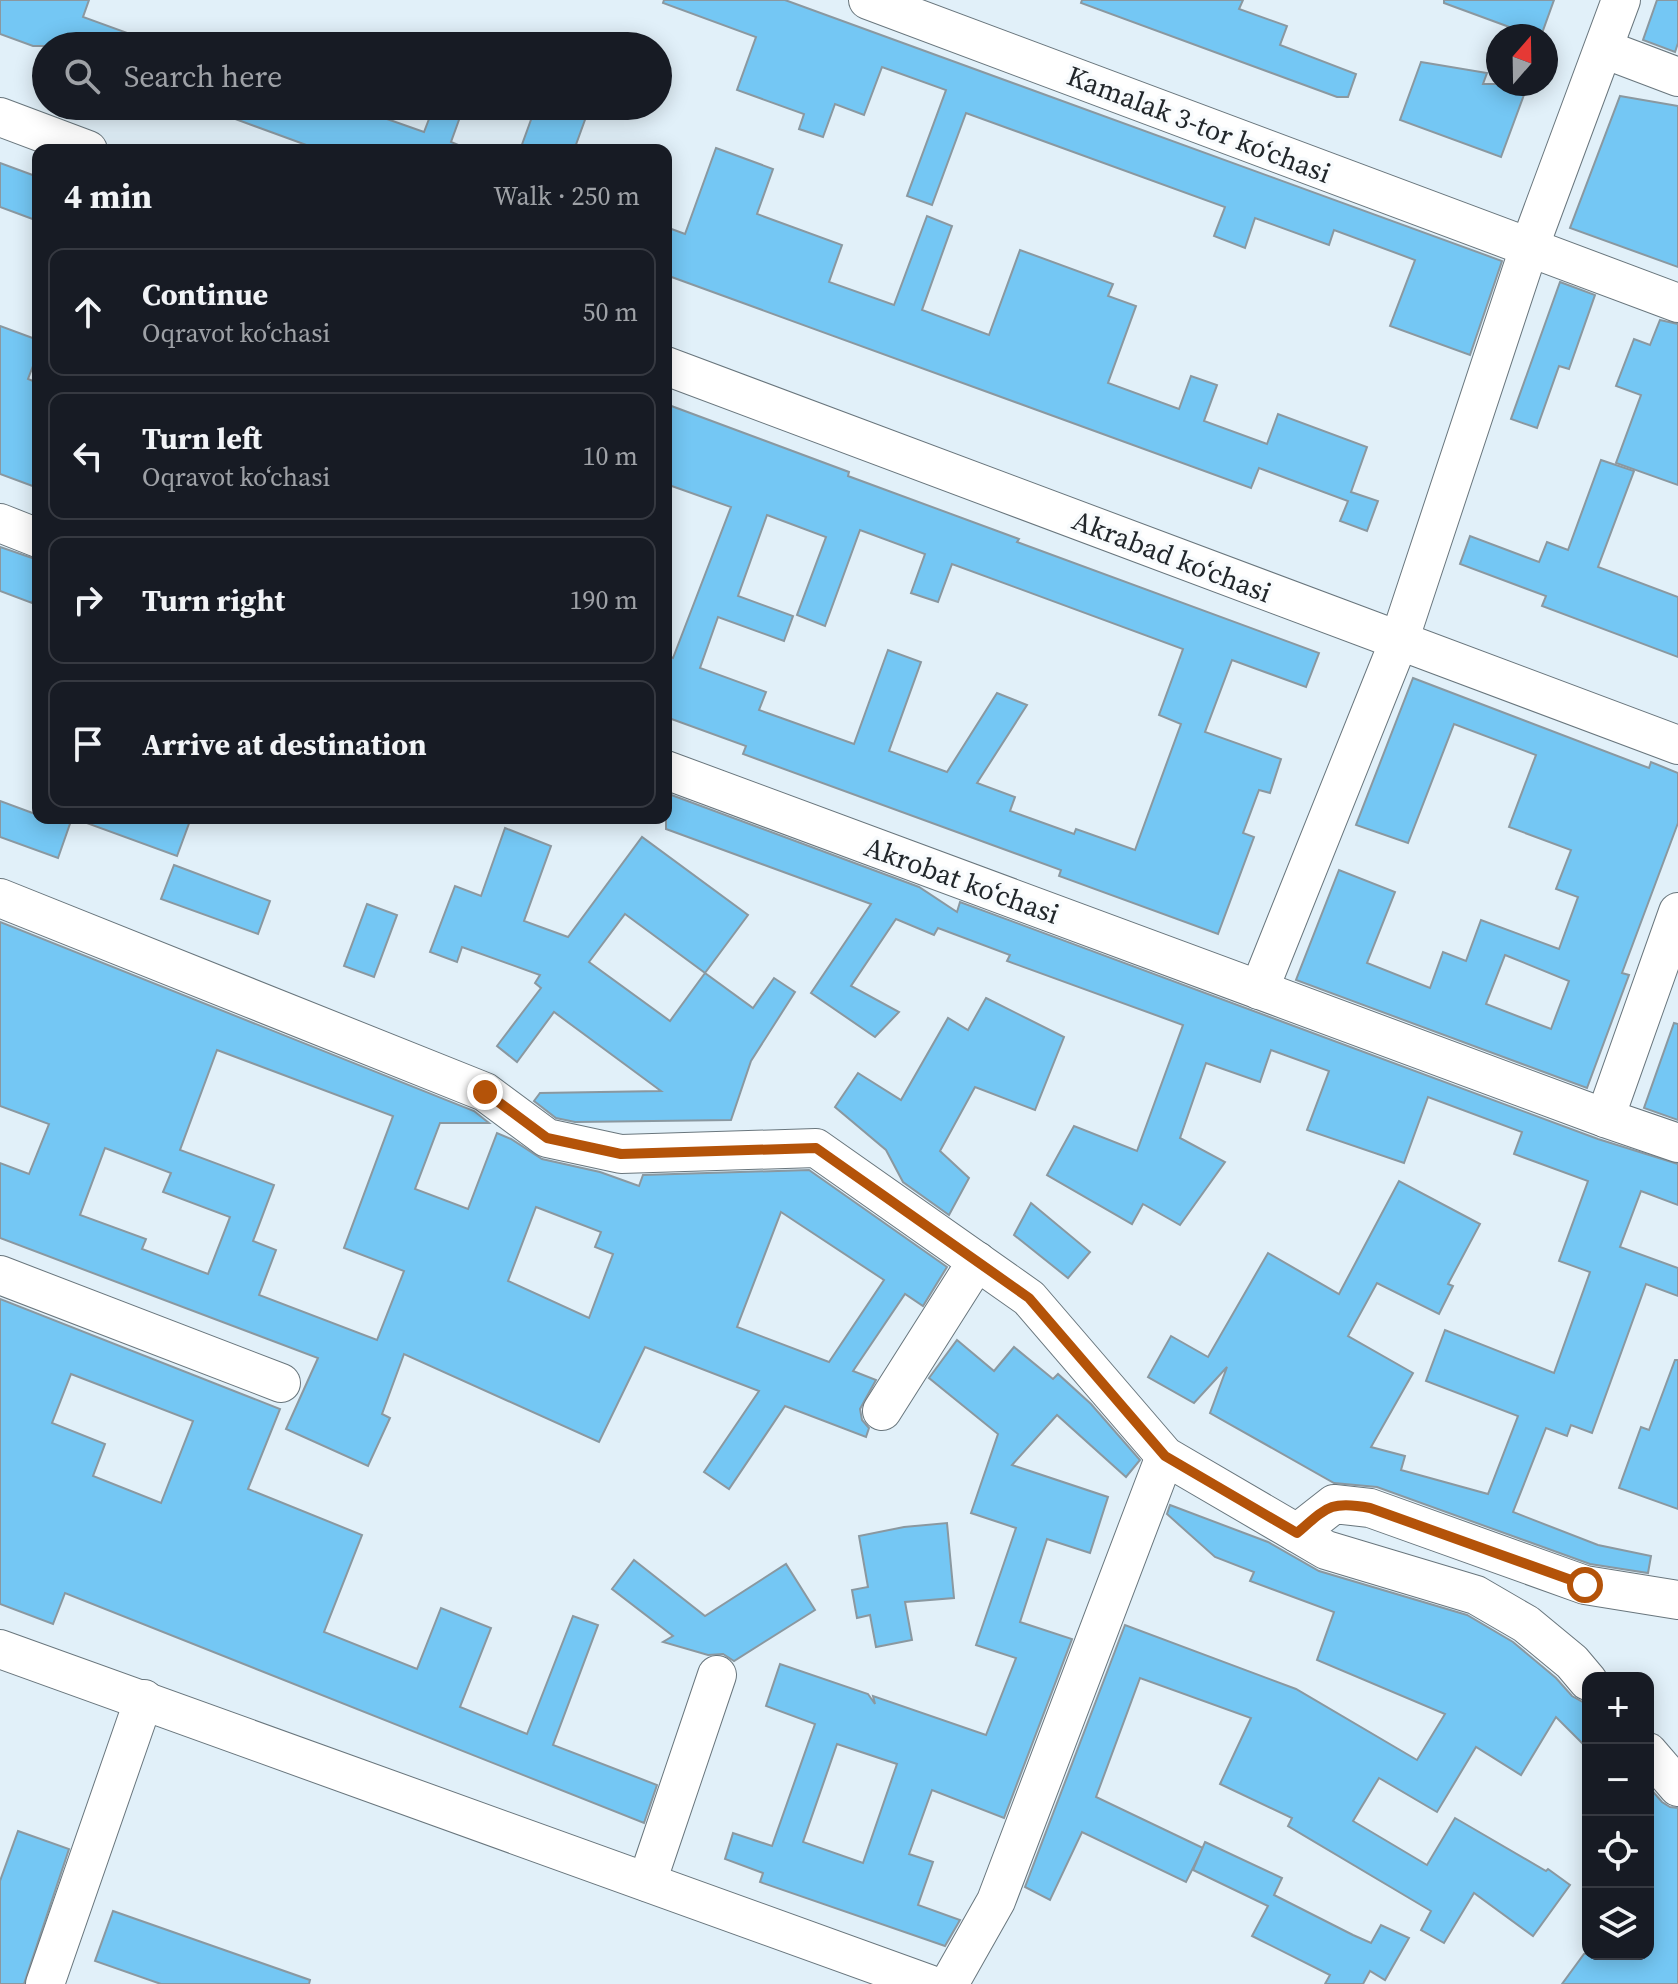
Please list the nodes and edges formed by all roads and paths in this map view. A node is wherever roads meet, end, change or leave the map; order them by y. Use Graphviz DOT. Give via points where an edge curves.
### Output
graph roads {
  1 [pos="868,0"];
  2 [pos="1621,0"];
  3 [pos="1604,49"];
  4 [pos="1678,77"];
  5 [pos="0,117"];
  6 [pos="72,144"];
  7 [pos="1529,248"];
  8 [pos="1678,303"];
  9 [pos="672,368"];
  10 [pos="0,523"];
  11 [pos="32,536"];
  12 [pos="1399,641"];
  13 [pos="1678,745"];
  14 [pos="672,772"];
  15 [pos="0,898"];
  16 [pos="1678,912"];
  17 [pos="1259,990"];
  18 [pos="1605,1118"];
  19 [pos="1678,1143"];
  20 [pos="977,1261"];
  21 [pos="0,1275"];
  22 [pos="281,1383"];
  23 [pos="882,1411"];
  24 [pos="1165,1456"];
  25 [pos="1297,1533"];
  26 [pos="1678,1600"];
  27 [pos="0,1649"];
  28 [pos="1582,1674"];
  29 [pos="717,1675"];
  30 [pos="144,1699"];
  31 [pos="1654,1759"];
  32 [pos="1678,1787"];
  33 [pos="647,1882"];
  34 [pos="45,1984"];
  35 [pos="929,1984"];
  36 [pos="949,1984"];
  1 -- 7 [label="street, Kamalak 3-tor koʻchasi"];
  2 -- 3 [label="street"];
  3 -- 4 [label="street"];
  3 -- 7 [label="street"];
  5 -- 6 [label="street"];
  7 -- 8 [label="street, Kamalak 3-tor koʻchasi"];
  7 -- 12 [label="street"];
  9 -- 12 [label="street, Akrabad koʻchasi"];
  10 -- 11 [label="street"];
  12 -- 13 [label="street, Akrabad koʻchasi"];
  12 -- 17 [label="street"];
  14 -- 17 [label="street, Akrobat koʻchasi"];
  15 -- 20 [label="street" via="485,1092 547,1138 621,1154 816,1148"];
  16 -- 18 [label="street"];
  17 -- 18 [label="street, Akrobat koʻchasi"];
  18 -- 19 [label="street, Akrobat koʻchasi"];
  20 -- 23 [label="street"];
  20 -- 24 [label="street" via="1029,1298"];
  21 -- 22 [label="street"];
  24 -- 25 [label="street"];
  24 -- 36 [label="street" via="996,1901"];
  25 -- 26 [label="street" via="1334,1504 1361,1506 1585,1585"];
  25 -- 28 [label="street" via="1326,1550 1476,1595 1526,1624"];
  27 -- 30 [label="street"];
  29 -- 33 [label="street"];
  30 -- 33 [label="street"];
  30 -- 34 [label="street"];
  31 -- 32 [label="street"];
  33 -- 35 [label="street"];
}
